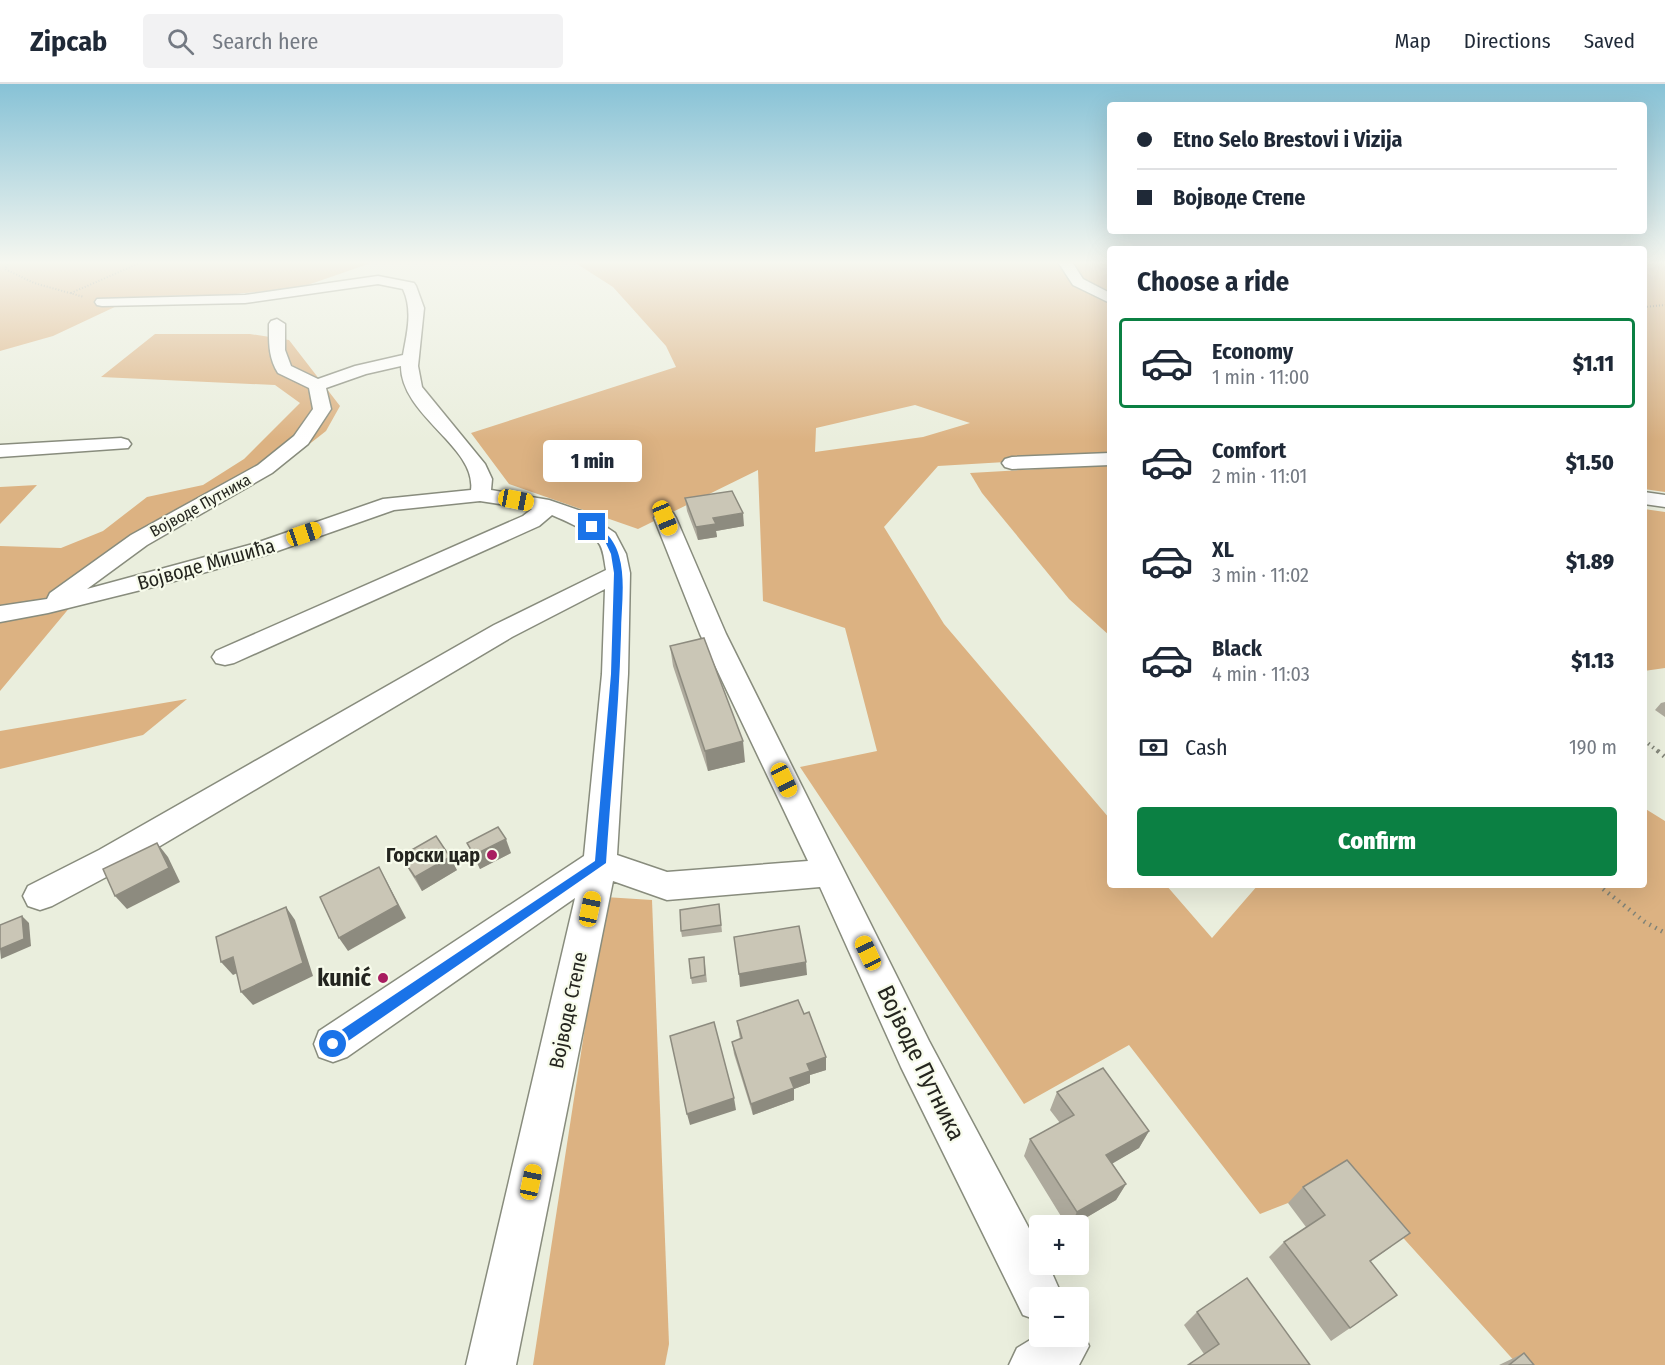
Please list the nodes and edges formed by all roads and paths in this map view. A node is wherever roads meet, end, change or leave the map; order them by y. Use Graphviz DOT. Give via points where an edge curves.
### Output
graph roads {
  1 [pos="415,322"];
  2 [pos="277,324"];
  3 [pos="412,358"];
  4 [pos="317,385"];
  5 [pos="122,444"];
  6 [pos="0,452"];
  7 [pos="1107,459"];
  8 [pos="1012,463"];
  9 [pos="480,495"];
  10 [pos="1647,498"];
  11 [pos="1665,501"];
  12 [pos="549,506"];
  13 [pos="665,518"];
  14 [pos="618,573"];
  15 [pos="48,606"];
  16 [pos="0,614"];
  17 [pos="225,657"];
  18 [pos="1647,742"];
  19 [pos="1665,757"];
  20 [pos="600,863"];
  21 [pos="830,873"];
  22 [pos="1602,888"];
  23 [pos="40,896"];
  24 [pos="1665,933"];
  25 [pos="333,1044"];
  26 [pos="1034,1287"];
  27 [pos="491,1365"];
  1 -- 3 [label="street"];
  2 -- 4 [label="street" via="277,350 284,369"];
  3 -- 4 [label="street"];
  3 -- 9 [label="street" via="412,389 463,447 482,478"];
  4 -- 15 [label="street, Војводе Путника" via="322,409 301,440 265,469 139,540"];
  5 -- 6 [label="street"];
  7 -- 8 [label="street"];
  9 -- 12 [label="street, Војводе Степе"];
  9 -- 15 [label="street, Војводе Мишића" via="391,504 261,549"];
  10 -- 11 [label="street"];
  12 -- 14 [label="street, Војводе Степе" via="576,517 607,538"];
  12 -- 17 [label="street" via="531,521"];
  13 -- 21 [label="street, Војводе Путника" via="713,634"];
  14 -- 20 [label="street, Војводе Степе" via="615,674"];
  14 -- 23 [label="street" via="503,631 111,859"];
  15 -- 16 [label="street, Војводе Мишића"];
  18 -- 19 [label="path"];
  20 -- 21 [label="street" via="667,886"];
  20 -- 25 [label="street"];
  20 -- 27 [label="street, Војводе Степе"];
  21 -- 26 [label="street, Војводе Путника" via="915,1054"];
  22 -- 24 [label="path"];
}
